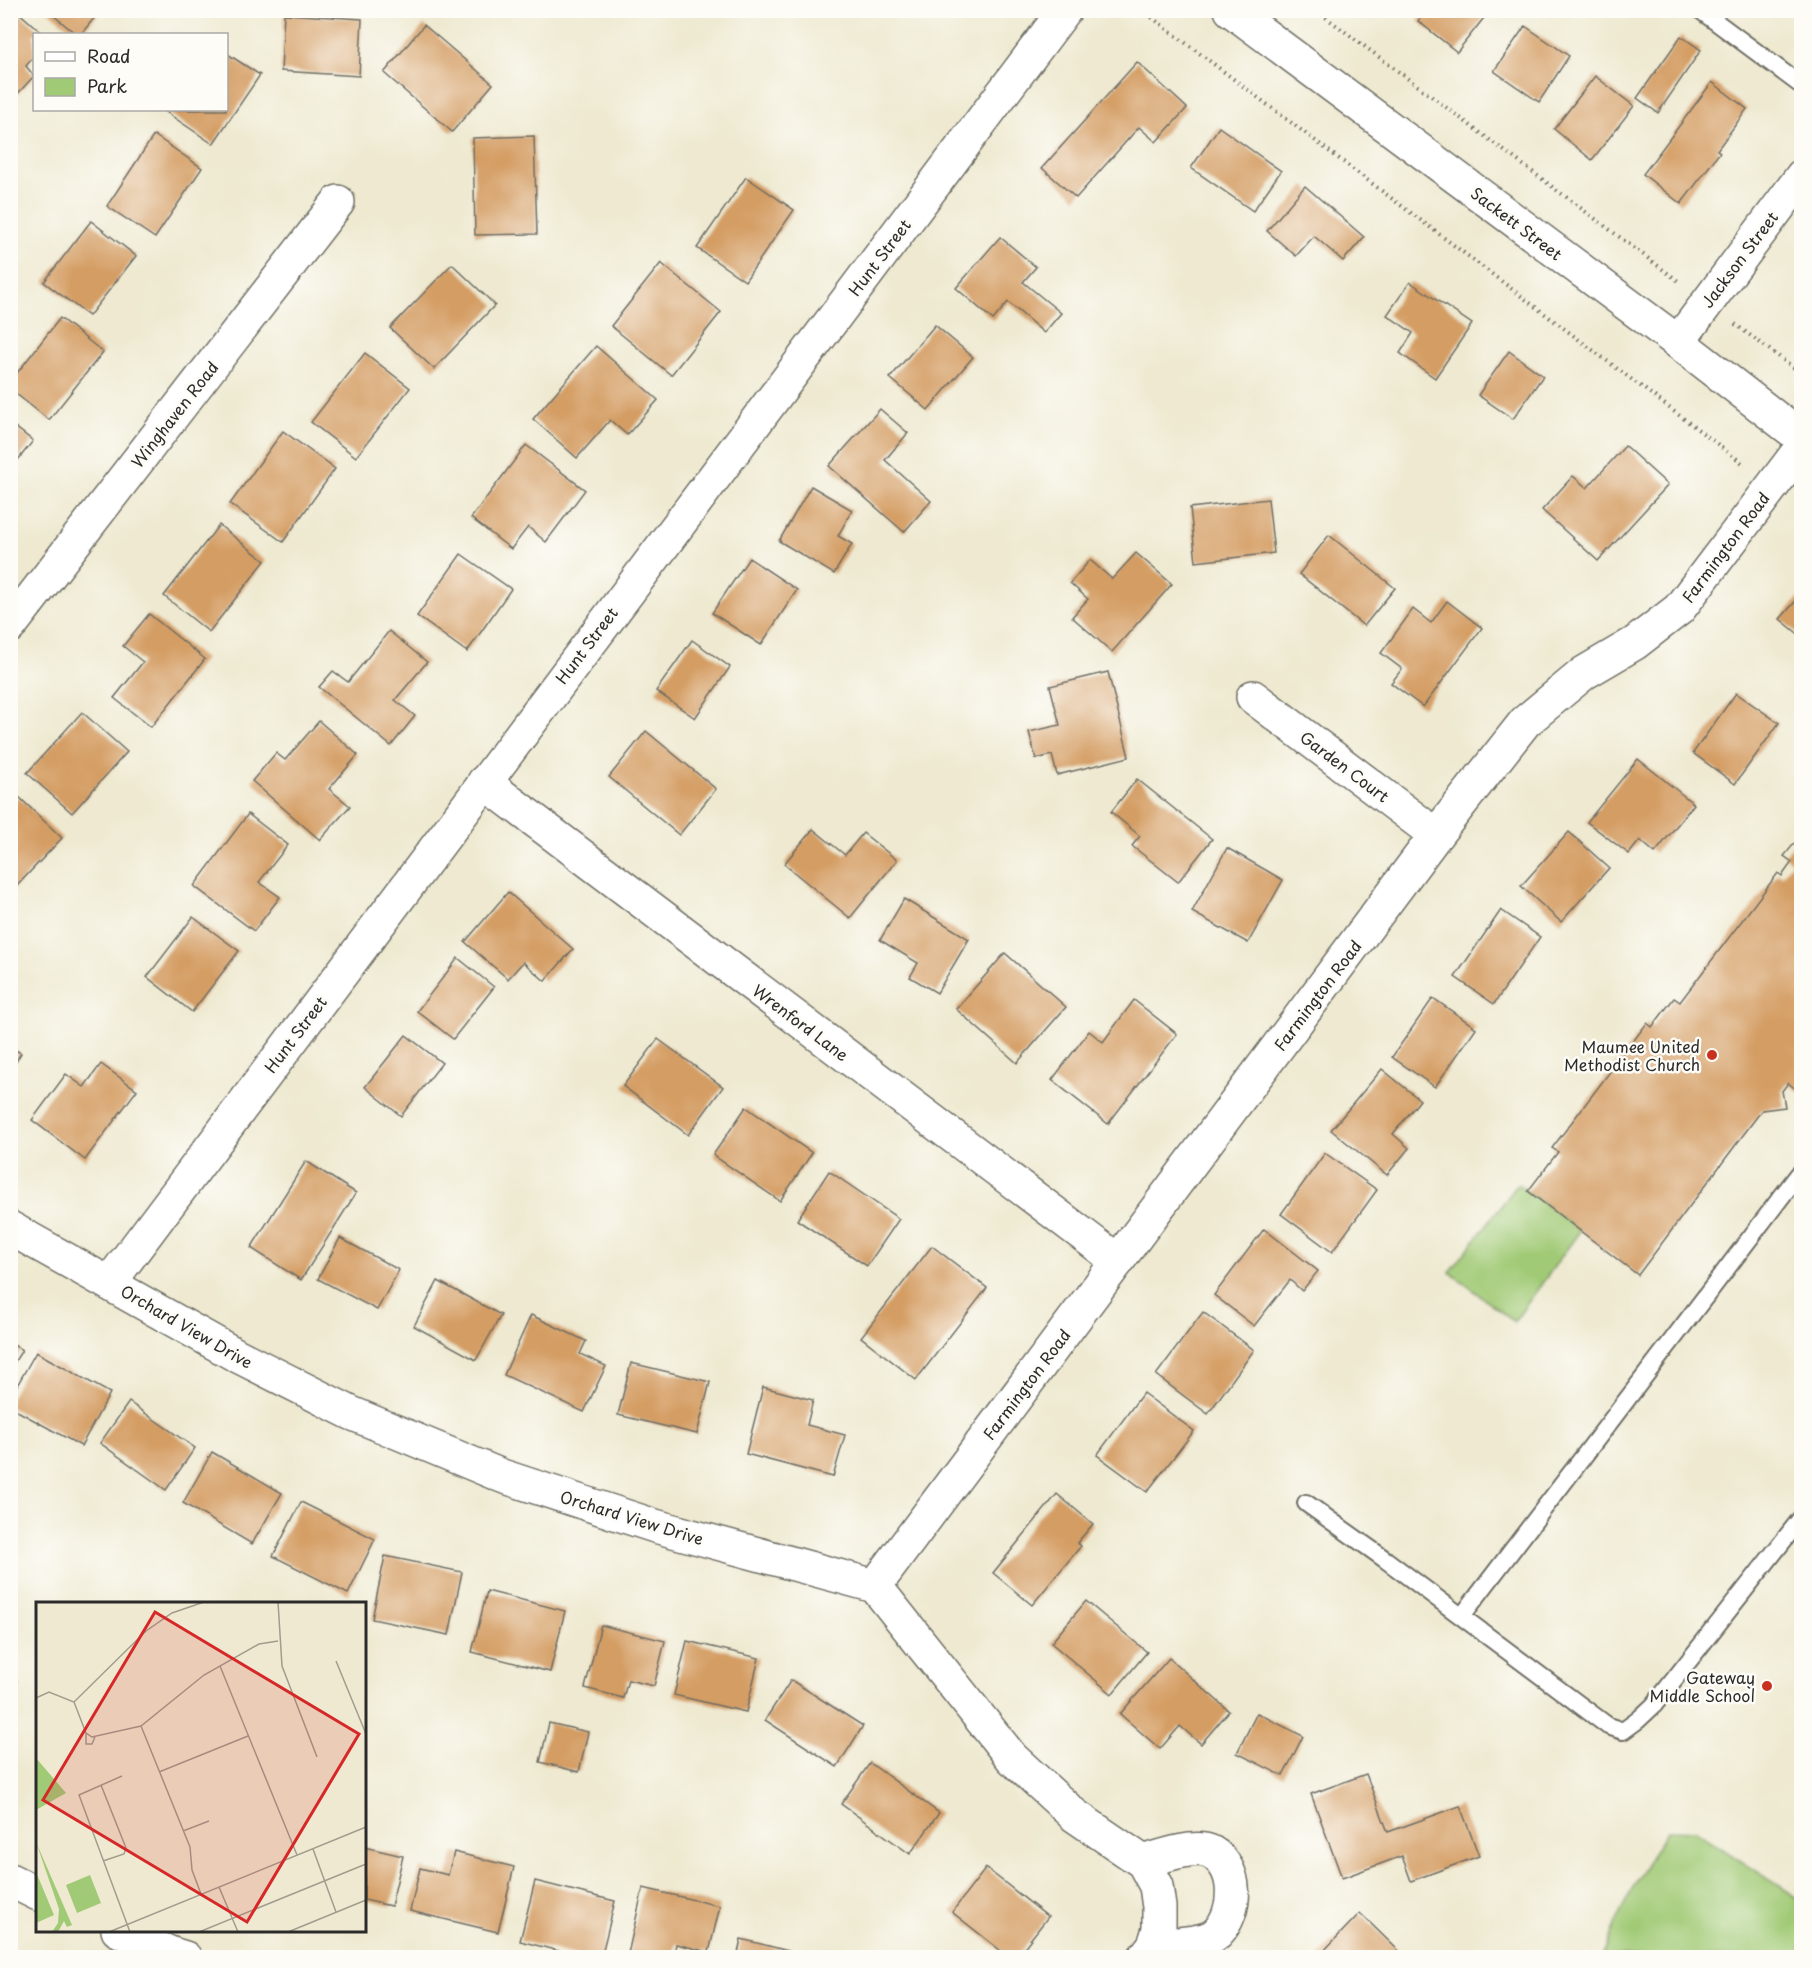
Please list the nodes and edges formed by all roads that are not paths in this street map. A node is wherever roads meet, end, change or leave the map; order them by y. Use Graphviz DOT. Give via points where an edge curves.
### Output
graph roads {
  1 [pos="1065,10"];
  2 [pos="1231,10"];
  3 [pos="1700,10"];
  4 [pos="1802,86"];
  5 [pos="1802,176"];
  6 [pos="338,202"];
  7 [pos="1678,342"];
  8 [pos="1802,438"];
  9 [pos="1802,447"];
  10 [pos="10,626"];
  11 [pos="1254,697"];
  12 [pos="484,782"];
  13 [pos="1436,836"];
  14 [pos="1802,1174"];
  15 [pos="10,1227"];
  16 [pos="1118,1261"];
  17 [pos="110,1282"];
  18 [pos="1306,1503"];
  19 [pos="1802,1517"];
  20 [pos="875,1586"];
  21 [pos="1462,1616"];
  22 [pos="1143,1862"];
  23 [pos="10,1880"];
  24 [pos="36,1893"];
  25 [pos="122,1932"];
  26 [pos="1149,1952"];
  27 [pos="185,1958"];
  1 -- 12 [label="street, Hunt Street"];
  2 -- 7 [label="street, Sackett Street"];
  3 -- 4 [label="lane"];
  5 -- 7 [label="street, Jackson Street"];
  6 -- 10 [label="street, Winghaven Road"];
  7 -- 8 [label="street, Sackett Street"];
  9 -- 13 [label="street, Farmington Road" via="1679,609 1635,643 1584,673 1525,722"];
  11 -- 13 [label="street, Garden Court"];
  12 -- 16 [label="street, Wrenford Lane"];
  12 -- 17 [label="street, Hunt Street"];
  13 -- 16 [label="street, Farmington Road"];
  14 -- 21 [label="lane"];
  15 -- 17 [label="street, Orchard View Drive"];
  16 -- 20 [label="street, Farmington Road"];
  17 -- 20 [label="street, Orchard View Drive" via="236,1355 351,1413 502,1476 655,1526"];
  18 -- 21 [label="lane"];
  19 -- 21 [label="lane" via="1654,1705 1623,1731 1608,1726"];
  20 -- 22 [label="street" via="1012,1758 1074,1815"];
  22 -- 26 [label="street" via="1156,1886 1159,1907 1159,1930"];
  22 -- 26 [label="street" via="1182,1850 1209,1851 1227,1867 1233,1893 1229,1915 1215,1934"];
  23 -- 24 [label="street"];
  25 -- 27 [label="street"];
}
